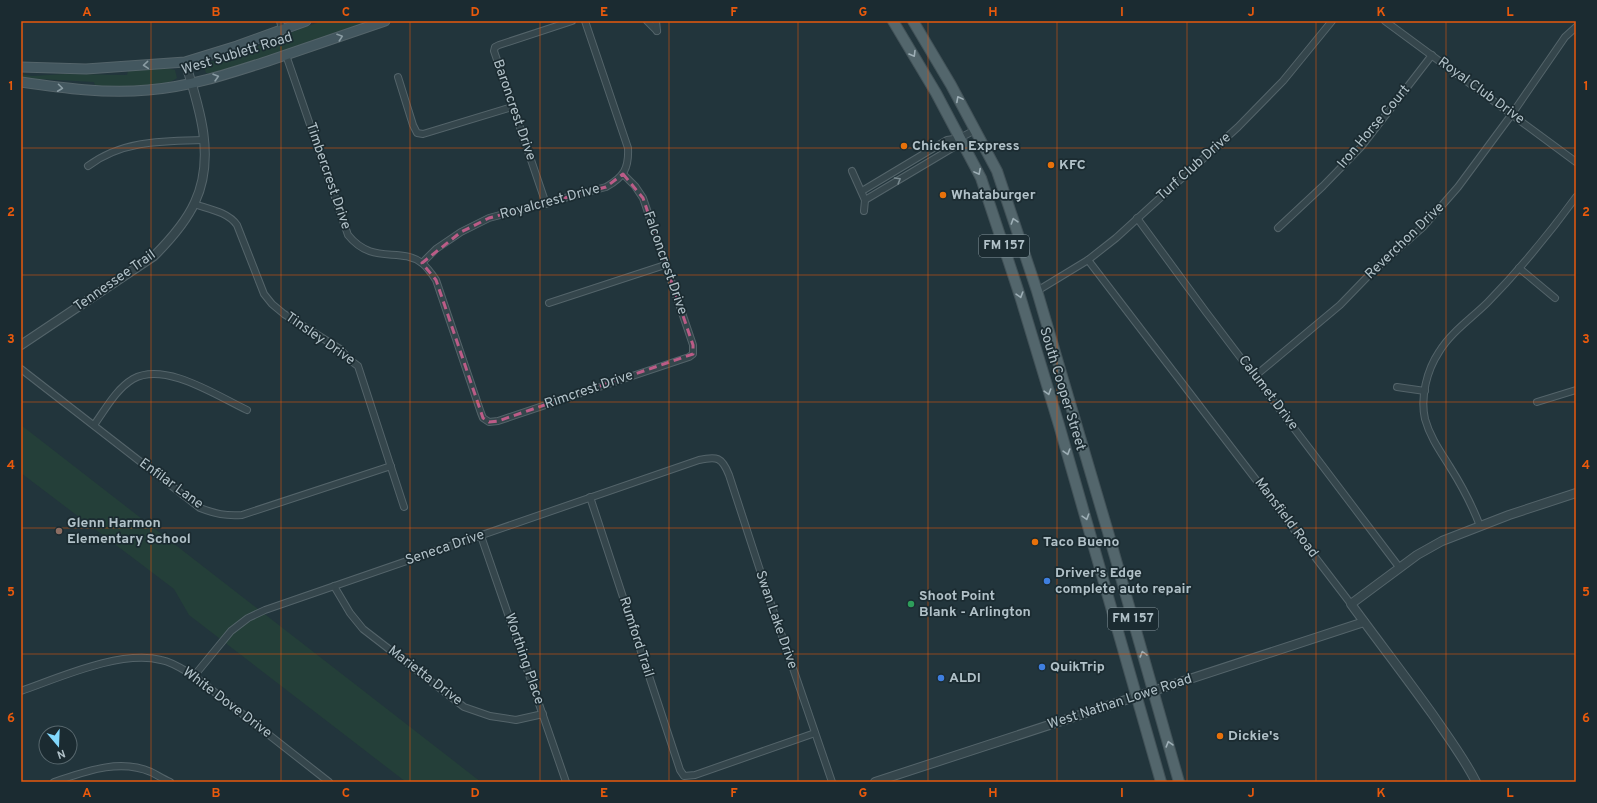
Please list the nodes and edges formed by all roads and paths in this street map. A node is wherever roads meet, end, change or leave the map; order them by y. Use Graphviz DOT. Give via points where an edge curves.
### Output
graph roads {
  1 [pos="306,21"];
  2 [pos="385,21"];
  3 [pos="572,21"];
  4 [pos="585,21"];
  5 [pos="647,21"];
  6 [pos="656,21"];
  7 [pos="893,21"];
  8 [pos="913,21"];
  9 [pos="1332,21"];
  10 [pos="1385,21"];
  11 [pos="281,25"];
  12 [pos="1576,27"];
  13 [pos="286,54"];
  14 [pos="1432,55"];
  15 [pos="185,62"];
  16 [pos="21,67"];
  17 [pos="398,77"];
  18 [pos="21,82"];
  19 [pos="192,84"];
  20 [pos="512,107"];
  21 [pos="1512,114"];
  22 [pos="976,130"];
  23 [pos="960,138"];
  24 [pos="204,140"];
  25 [pos="1576,162"];
  26 [pos="88,166"];
  27 [pos="852,171"];
  28 [pos="623,174"];
  29 [pos="862,191"];
  30 [pos="1576,198"];
  31 [pos="865,200"];
  32 [pos="194,204"];
  33 [pos="546,204"];
  34 [pos="864,211"];
  35 [pos="1137,218"];
  36 [pos="1278,228"];
  37 [pos="1088,260"];
  38 [pos="422,263"];
  39 [pos="666,265"];
  40 [pos="1519,268"];
  41 [pos="1037,291"];
  42 [pos="1555,298"];
  43 [pos="549,303"];
  44 [pos="21,345"];
  45 [pos="689,357"];
  46 [pos="21,369"];
  47 [pos="1255,376"];
  48 [pos="1397,388"];
  49 [pos="1576,390"];
  50 [pos="1425,391"];
  51 [pos="1537,402"];
  52 [pos="247,410"];
  53 [pos="489,422"];
  54 [pos="94,426"];
  55 [pos="719,459"];
  56 [pos="391,466"];
  57 [pos="1091,475"];
  58 [pos="1075,480"];
  59 [pos="1576,493"];
  60 [pos="590,497"];
  61 [pos="404,507"];
  62 [pos="1480,526"];
  63 [pos="482,536"];
  64 [pos="1400,567"];
  65 [pos="334,586"];
  66 [pos="1351,604"];
  67 [pos="1364,622"];
  68 [pos="194,676"];
  69 [pos="21,691"];
  70 [pos="1153,691"];
  71 [pos="1137,697"];
  72 [pos="543,714"];
  73 [pos="815,733"];
  74 [pos="54,782"];
  75 [pos="170,782"];
  76 [pos="330,782"];
  77 [pos="566,782"];
  78 [pos="832,782"];
  79 [pos="875,782"];
  80 [pos="1161,782"];
  81 [pos="1179,782"];
  82 [pos="1476,782"];
  1 -- 11 [label="main road, West Sublett Road"];
  13 -- 2 [label="main road, West Sublett Road, one-way"];
  3 -- 20 [label="street, Baroncrest Drive" via="495,47 495,56"];
  4 -- 28 [label="street" via="628,148 627,166"];
  5 -- 6 [label="street" via="657,31"];
  7 -- 23 [label="main road, South Cooper Street / FM 157, one-way"];
  22 -- 8 [label="main road, South Cooper Street / FM 157, one-way"];
  9 -- 35 [label="street, Turf Club Drive" via="1283,81 1238,127"];
  10 -- 14 [label="street, Royal Club Drive"];
  11 -- 15 [label="main road, West Sublett Road" via="237,46"];
  12 -- 21 [label="street, Reverchon Drive" via="1565,37"];
  19 -- 13 [label="main road, West Sublett Road, one-way"];
  13 -- 38 [label="street, Timbercrest Drive" via="348,235 355,243 370,252 404,256"];
  14 -- 21 [label="street, Royal Club Drive"];
  14 -- 36 [label="street, Iron Horse Court" via="1360,147"];
  15 -- 16 [label="main road, West Sublett Road, one-way" via="92,68"];
  15 -- 19 [label="street, Tennessee Trail"];
  17 -- 20 [label="street" via="417,134"];
  18 -- 19 [label="main road, West Sublett Road, one-way" via="104,91 148,90"];
  19 -- 24 [label="street, Tennessee Trail" via="202,118"];
  20 -- 33 [label="street, Baroncrest Drive"];
  21 -- 25 [label="street, Royal Club Drive"];
  21 -- 47 [label="street, Reverchon Drive" via="1458,187 1423,227 1372,272 1340,305"];
  22 -- 23 [label="street"];
  41 -- 22 [label="main road, South Cooper Street / FM 157, one-way" via="997,171"];
  23 -- 29 [label="street" via="947,140"];
  31 -- 23 [label="street, one-way" via="954,147"];
  23 -- 58 [label="main road, South Cooper Street / FM 157, one-way" via="981,178 996,220"];
  24 -- 26 [label="street" via="142,143 100,157"];
  24 -- 32 [label="street, Tennessee Trail" via="204,169"];
  27 -- 29 [label="street"];
  28 -- 33 [label="street, Royalcrest Drive" via="606,187"];
  28 -- 39 [label="street, Falconcrest Drive" via="636,186 643,198"];
  29 -- 31 [label="street"];
  30 -- 40 [label="street"];
  31 -- 34 [label="street"];
  32 -- 44 [label="street, Tennessee Trail" via="166,244 154,256"];
  32 -- 56 [label="street, Tinsley Drive" via="233,219 264,294 272,304 340,350 358,366"];
  33 -- 38 [label="street, Royalcrest Drive" via="489,218 468,227 436,249"];
  35 -- 37 [label="street, Turf Club Drive"];
  35 -- 47 [label="street, Calumet Drive"];
  37 -- 41 [label="street, Turf Club Drive"];
  37 -- 66 [label="street, Mansfield Road"];
  38 -- 53 [label="street, Timbercrest Drive" via="436,280 481,413"];
  39 -- 43 [label="street"];
  39 -- 45 [label="street, Falconcrest Drive" via="693,345 693,354"];
  40 -- 42 [label="street"];
  40 -- 50 [label="street" via="1439,351 1428,371"];
  41 -- 57 [label="main road, South Cooper Street / FM 157"];
  45 -- 53 [label="street, Rimcrest Drive"];
  46 -- 54 [label="street, Enfilar Lane"];
  47 -- 64 [label="street, Calumet Drive"];
  48 -- 50 [label="street"];
  49 -- 51 [label="street"];
  50 -- 62 [label="street" via="1425,418 1430,435 1471,502"];
  52 -- 54 [label="street" via="179,378 152,374 132,380 115,395"];
  54 -- 56 [label="street, Enfilar Lane" via="200,508 227,516 242,515"];
  55 -- 60 [label="street, Seneca Drive" via="699,460"];
  55 -- 73 [label="street, Swan Lake Drive" via="725,464 729,475"];
  56 -- 61 [label="street, Tinsley Drive"];
  57 -- 58 [label="main road"];
  70 -- 57 [label="main road, South Cooper Street / FM 157, one-way"];
  58 -- 71 [label="main road, South Cooper Street / FM 157, one-way"];
  59 -- 62 [label="street"];
  60 -- 63 [label="street, Seneca Drive"];
  60 -- 73 [label="street, Rumford Trail" via="684,776 695,775"];
  62 -- 64 [label="street" via="1442,541"];
  63 -- 65 [label="street, Seneca Drive"];
  63 -- 72 [label="street, Worthing Place"];
  64 -- 66 [label="street"];
  65 -- 68 [label="street, Seneca Drive" via="248,618 231,631"];
  65 -- 72 [label="street, Marietta Drive" via="350,613 364,629 464,707 490,716 516,720"];
  66 -- 67 [label="street, Mansfield Road"];
  67 -- 70 [label="street, West Nathan Lowe Road"];
  67 -- 82 [label="street, Mansfield Road" via="1438,722"];
  68 -- 69 [label="street, White Dove Drive" via="161,660 128,658 103,663"];
  68 -- 76 [label="street, White Dove Drive"];
  70 -- 71 [label="street, West Nathan Lowe Road"];
  81 -- 70 [label="main road, South Cooper Street / FM 157, one-way"];
  71 -- 79 [label="street, West Nathan Lowe Road"];
  71 -- 80 [label="main road, South Cooper Street / FM 157"];
  72 -- 77 [label="street, Worthing Place"];
  73 -- 78 [label="street, Swan Lake Drive"];
  74 -- 75 [label="street" via="106,767 128,766 150,771"];
}
